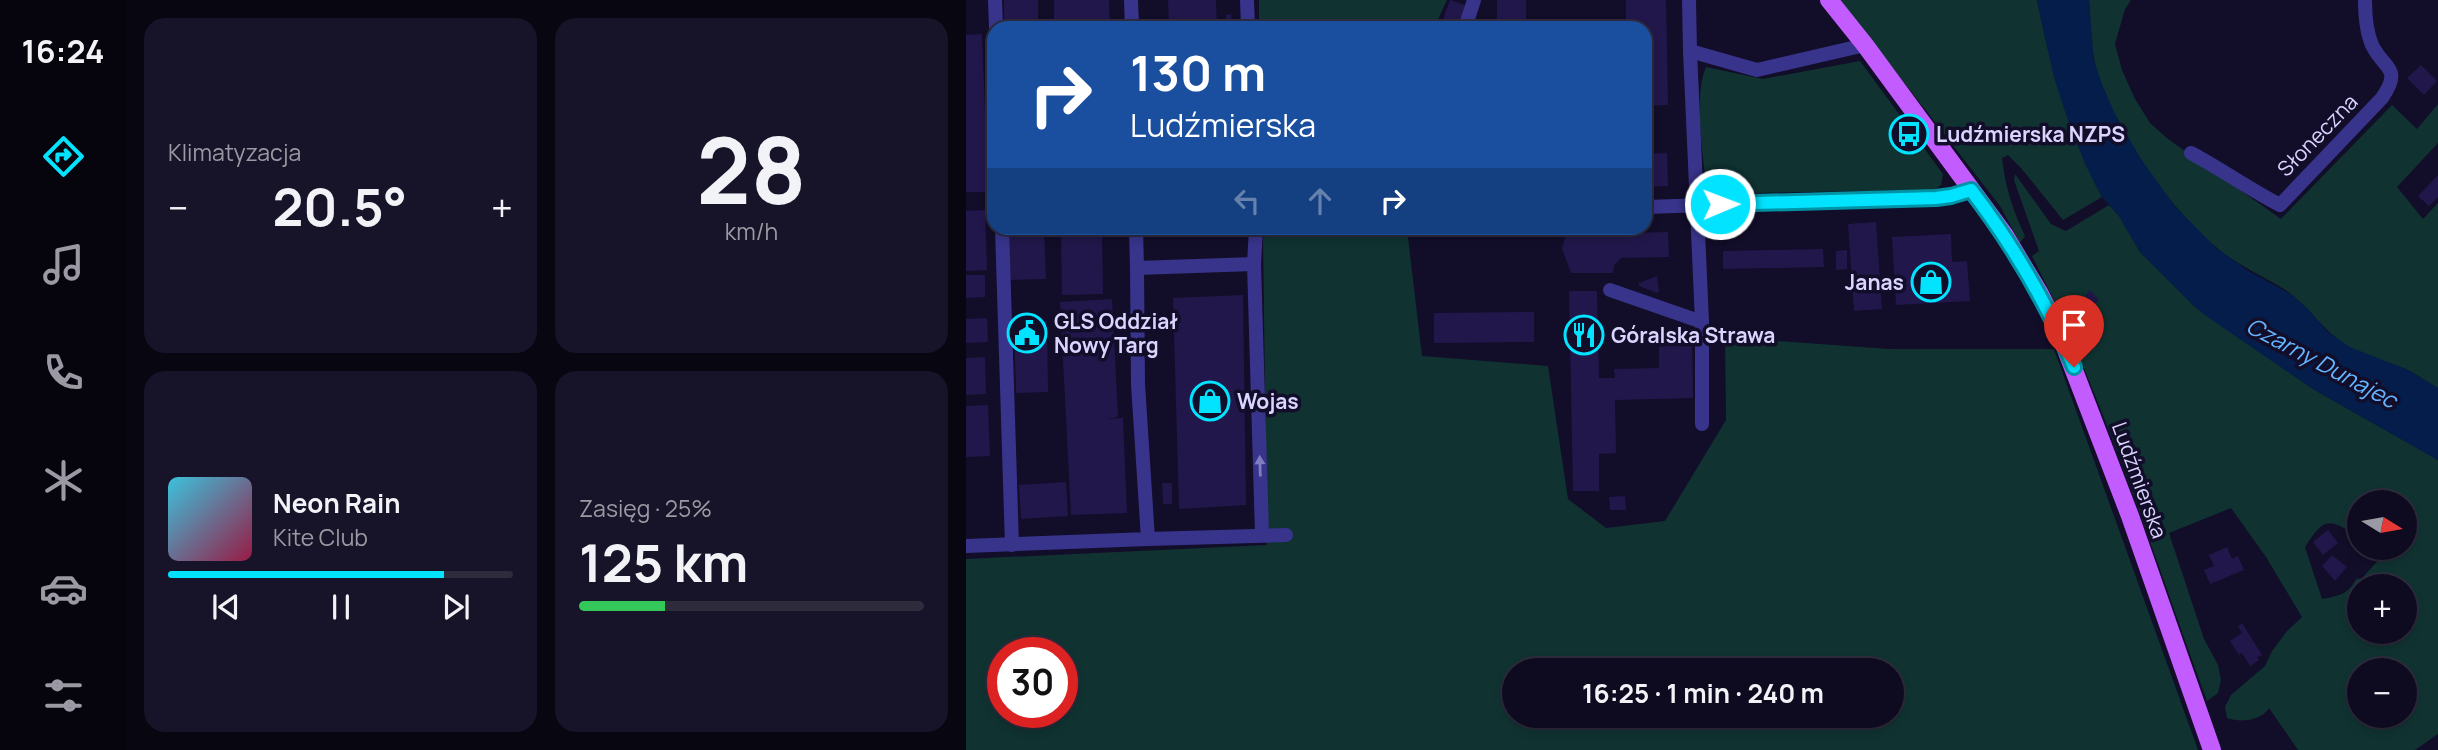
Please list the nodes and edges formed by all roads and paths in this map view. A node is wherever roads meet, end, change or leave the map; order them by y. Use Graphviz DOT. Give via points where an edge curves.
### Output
graph roads {
  1 [pos="995,0"];
  2 [pos="1131,0"];
  3 [pos="1247,0"];
  4 [pos="1474,0"];
  5 [pos="1689,0"];
  6 [pos="1829,0"];
  7 [pos="2365,0"];
  8 [pos="996,21"];
  9 [pos="1132,21"];
  10 [pos="1248,21"];
  11 [pos="1467,21"];
  12 [pos="1865,45"];
  13 [pos="1690,51"];
  14 [pos="2191,153"];
  15 [pos="1971,190"];
  16 [pos="1696,205"];
  17 [pos="1652,206"];
  18 [pos="1002,235"];
  19 [pos="1136,235"];
  20 [pos="1256,235"];
  21 [pos="1254,264"];
  22 [pos="1137,268"];
  23 [pos="1610,290"];
  24 [pos="1702,321"];
  25 [pos="1702,424"];
  26 [pos="1262,534"];
  27 [pos="1286,535"];
  28 [pos="1148,539"];
  29 [pos="1012,545"];
  30 [pos="966,546"];
  31 [pos="2212,750"];
  1 -- 8 [label="street"];
  2 -- 9 [label="street"];
  3 -- 10 [label="street"];
  4 -- 11 [label="street"];
  5 -- 13 [label="street"];
  6 -- 12 [label="main road, Ludźmierska"];
  7 -- 14 [label="street, Słoneczna" via="2372,45 2391,71 2391,84 2280,205"];
  12 -- 13 [label="street" via="1757,69"];
  12 -- 15 [label="main road, Ludźmierska"];
  13 -- 16 [label="street"];
  15 -- 16 [label="street" via="1936,198"];
  15 -- 31 [label="main road, Ludźmierska" via="2017,256 2065,345"];
  16 -- 17 [label="street"];
  16 -- 24 [label="street"];
  18 -- 29 [label="street"];
  19 -- 22 [label="street"];
  20 -- 21 [label="street"];
  21 -- 22 [label="street"];
  26 -- 21 [label="street, one-way"];
  22 -- 28 [label="street" via="1138,384"];
  23 -- 24 [label="street"];
  24 -- 25 [label="street"];
  26 -- 27 [label="street"];
  26 -- 28 [label="street"];
  28 -- 29 [label="street"];
  29 -- 30 [label="street"];
}
